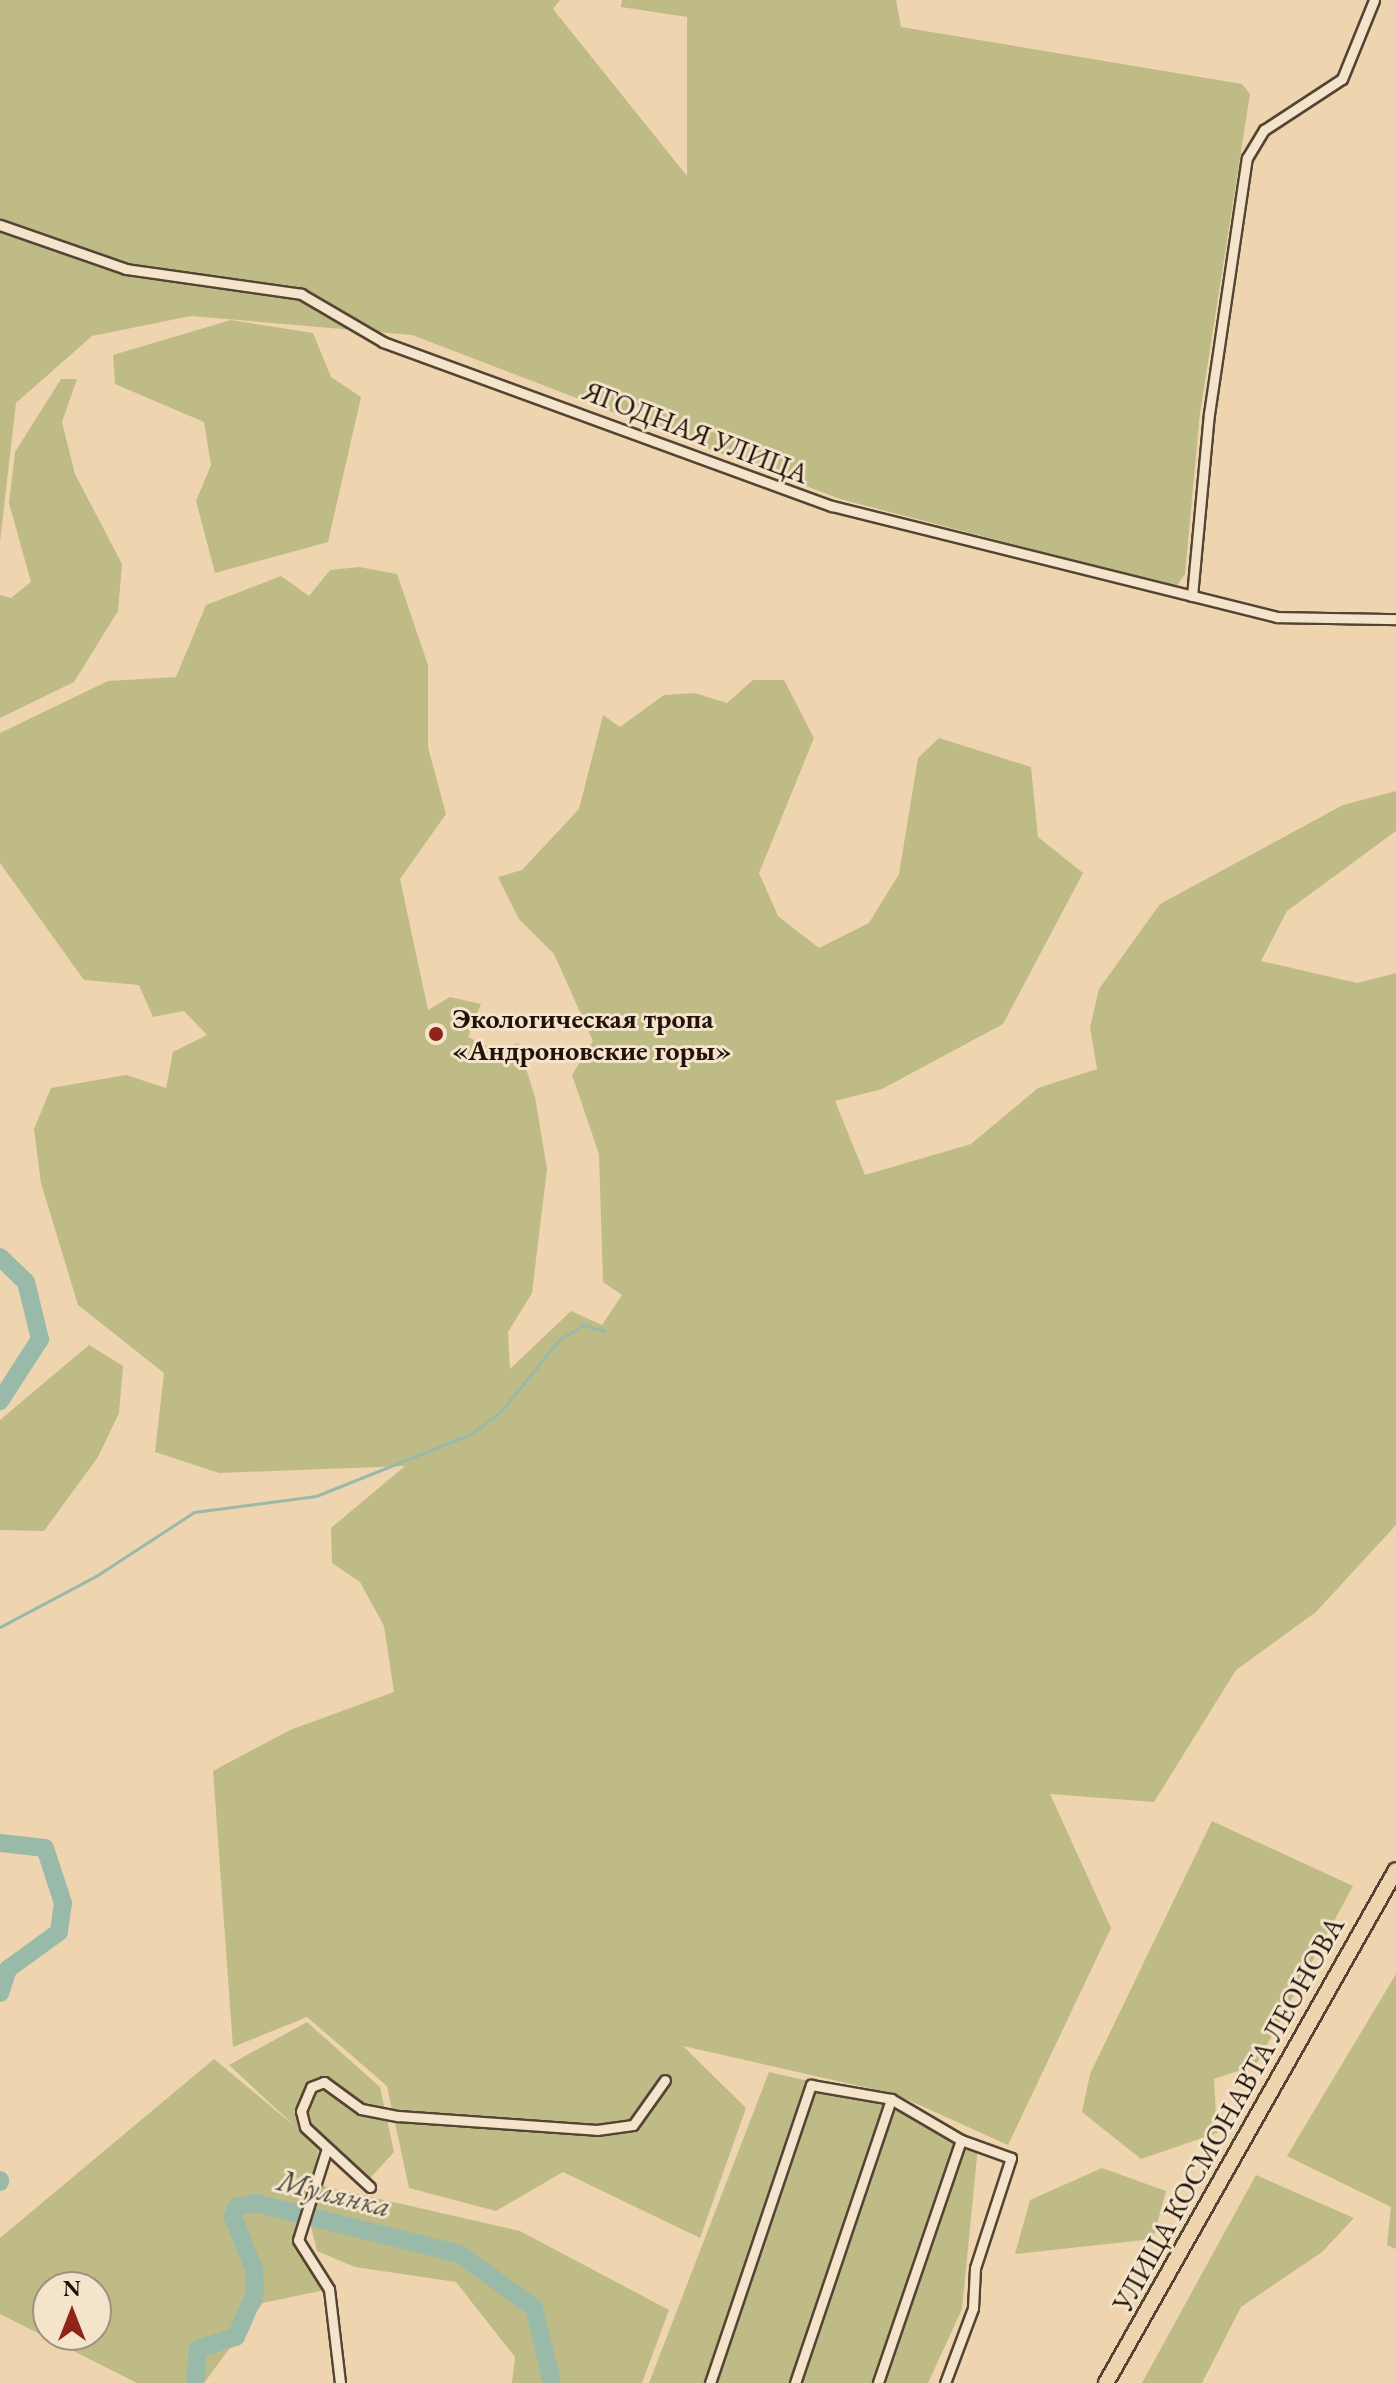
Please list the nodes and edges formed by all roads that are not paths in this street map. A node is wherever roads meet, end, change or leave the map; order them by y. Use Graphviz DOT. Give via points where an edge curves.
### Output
graph roads {
  1 [pos="1374,0"];
  2 [pos="0,225"];
  3 [pos="1192,596"];
  4 [pos="1396,619"];
  5 [pos="1396,1870"];
  6 [pos="665,2080"];
  7 [pos="891,2099"];
  8 [pos="961,2140"];
  9 [pos="327,2148"];
  10 [pos="370,2187"];
  11 [pos="340,2383"];
  12 [pos="710,2383"];
  13 [pos="795,2383"];
  14 [pos="878,2383"];
  15 [pos="945,2383"];
  16 [pos="1106,2383"];
  1 -- 3 [label="street" via="1342,79 1253,143 1222,310"];
  2 -- 3 [label="street, ЯГОДНАЯ УЛИЦА" via="126,269 301,294 383,342 667,441 759,482 909,527"];
  3 -- 4 [label="street, ЯГОДНАЯ УЛИЦА" via="1277,617"];
  5 -- 16 [label="main road, УЛИЦА КОСМОНАВТА ЛЕОНОВА"];
  6 -- 9 [label="street" via="633,2125 597,2130 398,2116 361,2109 324,2082 311,2087 301,2111 305,2127"];
  7 -- 8 [label="street"];
  7 -- 12 [label="street" via="811,2085"];
  7 -- 13 [label="street"];
  8 -- 14 [label="street"];
  8 -- 15 [label="street" via="1011,2158 975,2268 973,2308"];
  9 -- 10 [label="street"];
  9 -- 11 [label="street" via="299,2228 302,2253 329,2289"];
}
